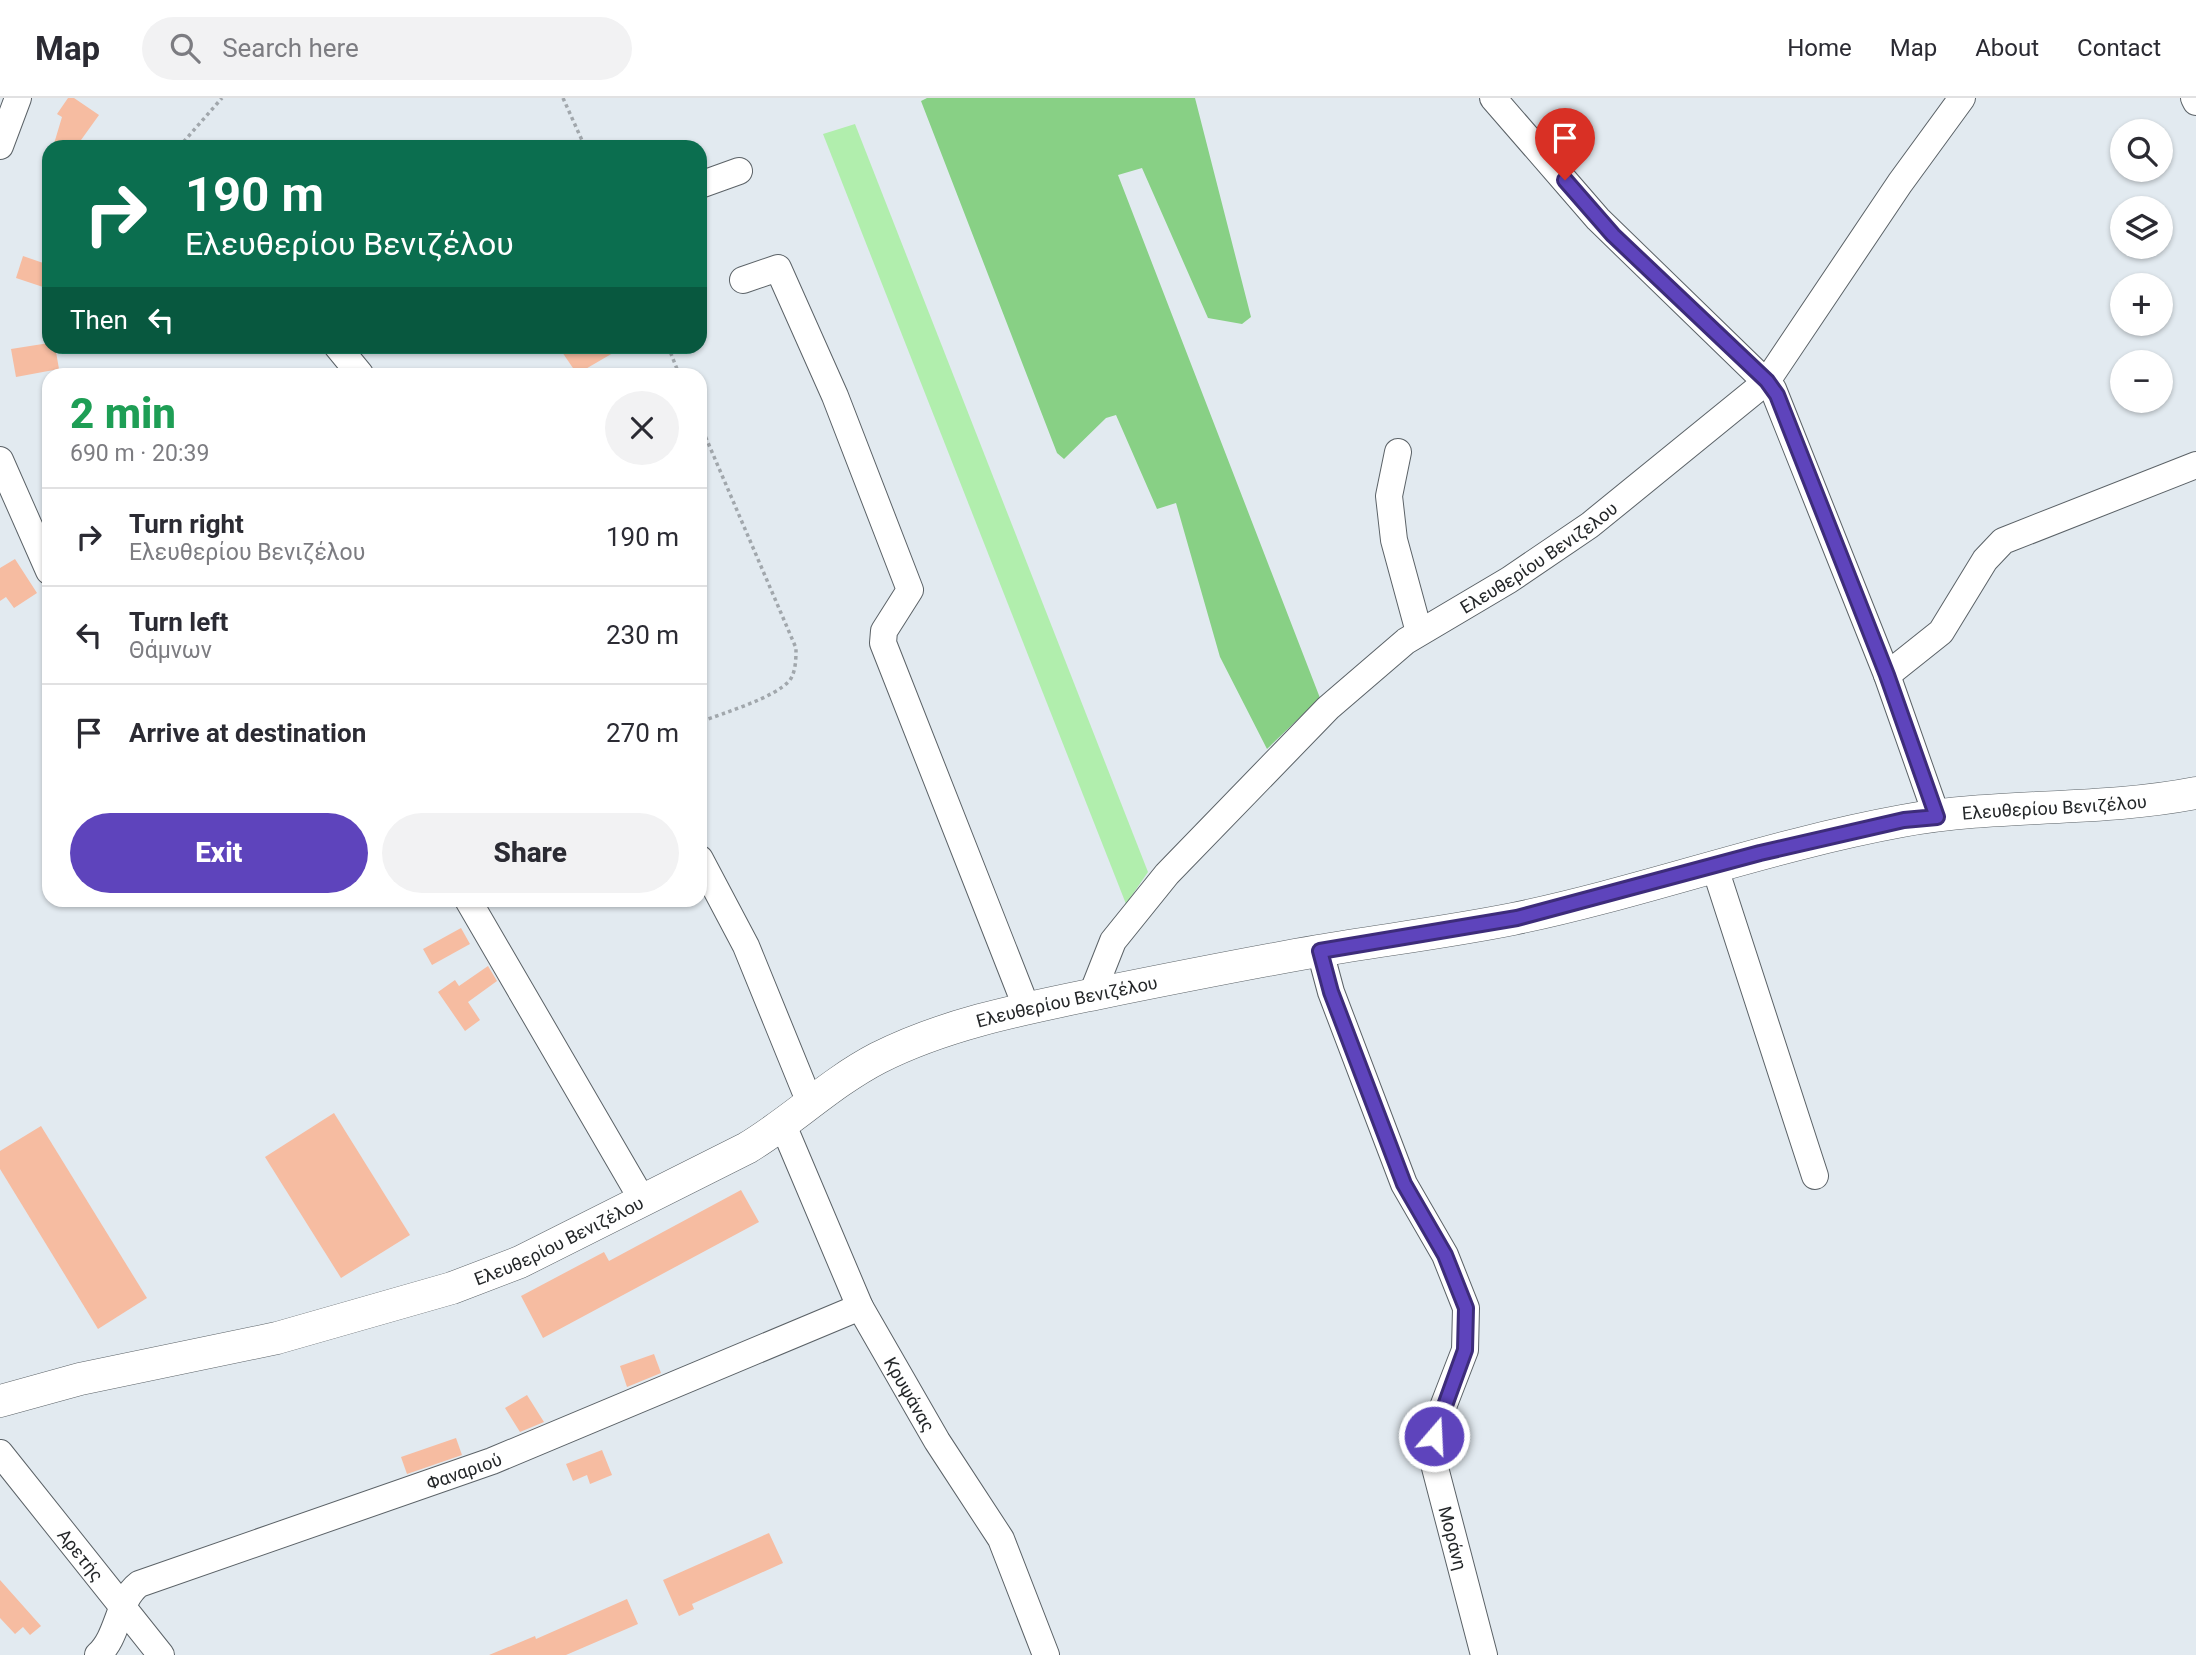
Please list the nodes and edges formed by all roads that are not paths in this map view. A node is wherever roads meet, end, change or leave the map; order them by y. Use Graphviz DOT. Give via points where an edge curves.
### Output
graph roads {
  1 [pos="18,98"];
  2 [pos="1493,98"];
  3 [pos="1962,98"];
  4 [pos="0,146"];
  5 [pos="739,172"];
  6 [pos="707,183"];
  7 [pos="743,279"];
  8 [pos="344,354"];
  9 [pos="355,368"];
  10 [pos="1767,381"];
  11 [pos="1398,452"];
  12 [pos="0,460"];
  13 [pos="2196,465"];
  14 [pos="42,555"];
  15 [pos="1419,632"];
  16 [pos="1887,675"];
  17 [pos="2196,793"];
  18 [pos="1937,817"];
  19 [pos="1714,865"];
  20 [pos="707,872"];
  21 [pos="472,907"];
  22 [pos="1320,951"];
  23 [pos="1092,995"];
  24 [pos="1027,1009"];
  25 [pos="810,1103"];
  26 [pos="783,1125"];
  27 [pos="1815,1176"];
  28 [pos="643,1201"];
  29 [pos="860,1307"];
  30 [pos="0,1401"];
  31 [pos="0,1453"];
  32 [pos="123,1606"];
  33 [pos="98,1655"];
  34 [pos="161,1655"];
  35 [pos="1046,1655"];
  36 [pos="1484,1655"];
  1 -- 4 [label="street"];
  2 -- 10 [label="street" via="1613,235"];
  3 -- 10 [label="street, Ελευθερίου Βενιζελου"];
  5 -- 6 [label="street"];
  7 -- 24 [label="street" via="778,268 840,409 910,590 884,631 883,643"];
  8 -- 9 [label="street"];
  10 -- 15 [label="street, Ελευθερίου Βενιζελου" via="1590,525"];
  10 -- 16 [label="street" via="1783,408"];
  11 -- 15 [label="street" via="1389,496 1394,540"];
  12 -- 14 [label="street"];
  13 -- 16 [label="street" via="2003,541 1985,560 1941,632"];
  15 -- 23 [label="street, Ελευθερίου Βενιζελου" via="1328,708 1200,838 1114,941"];
  16 -- 18 [label="street"];
  17 -- 18 [label="main road, Ελευθερίου Βενιζέλου" via="2128,803"];
  18 -- 19 [label="main road, Ελευθερίου Βενιζέλου" via="1895,822"];
  19 -- 22 [label="main road, Ελευθερίου Βενιζέλου" via="1517,918"];
  19 -- 27 [label="street"];
  20 -- 25 [label="street" via="746,946"];
  21 -- 28 [label="street"];
  22 -- 23 [label="main road, Ελευθερίου Βενιζέλου"];
  22 -- 36 [label="street, Μοράνη" via="1331,992 1404,1184 1449,1263 1466,1308 1465,1350 1436,1425 1433,1460"];
  23 -- 24 [label="main road, Ελευθερίου Βενιζέλου"];
  24 -- 25 [label="main road, Ελευθερίου Βενιζέλου" via="953,1028 896,1050 845,1077"];
  25 -- 26 [label="main road, Ελευθερίου Βενιζέλου"];
  26 -- 28 [label="main road, Ελευθερίου Βενιζέλου"];
  26 -- 29 [label="street, Κρυψάνας"];
  28 -- 30 [label="main road, Ελευθερίου Βενιζέλου" via="520,1262 439,1292 277,1338 66,1382"];
  29 -- 32 [label="street, Φαναριού" via="492,1461 139,1584"];
  29 -- 35 [label="street, Κρυψάνας" via="937,1441 1001,1539"];
  31 -- 32 [label="street, Αρετής"];
  32 -- 33 [label="street, Φαναριού"];
  32 -- 34 [label="street, Αρετής"];
}
